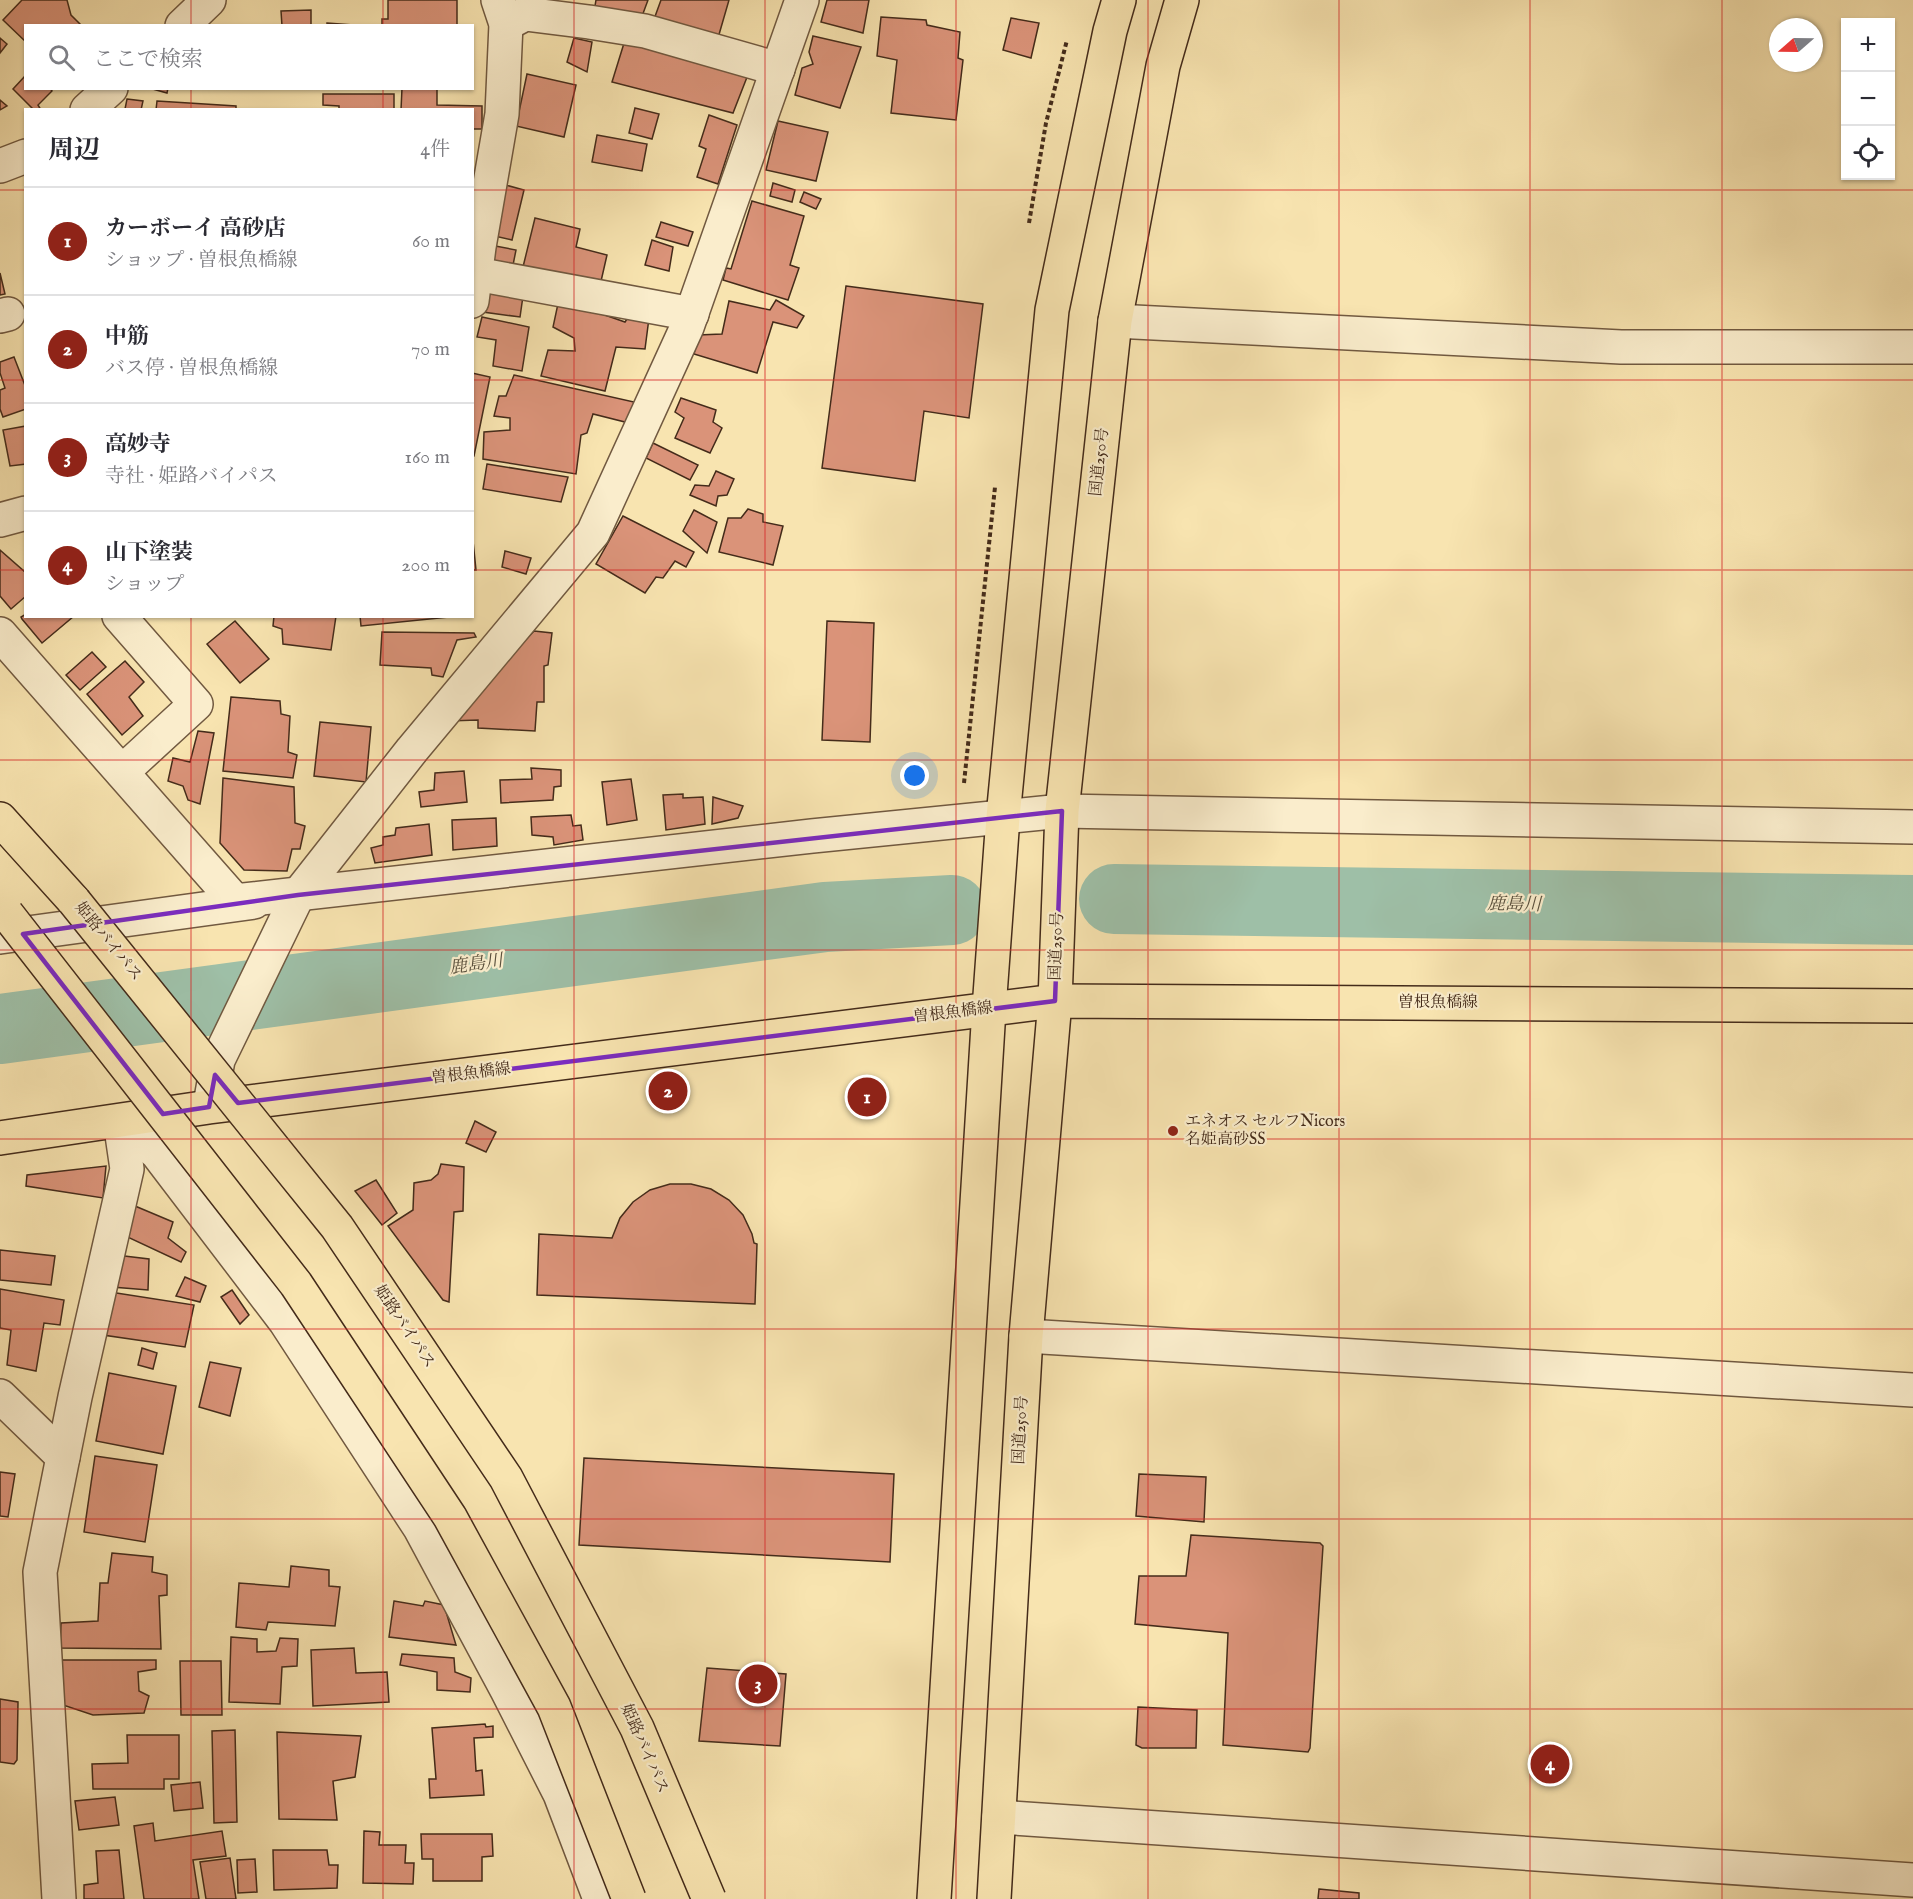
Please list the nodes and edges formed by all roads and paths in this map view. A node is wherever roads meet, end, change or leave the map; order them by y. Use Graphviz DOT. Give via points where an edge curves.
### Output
graph roads {
  1 [pos="209,0"];
  2 [pos="802,0"];
  3 [pos="1119,0"];
  4 [pos="1182,0"];
  5 [pos="502,12"];
  6 [pos="184,24"];
  7 [pos="778,69"];
  8 [pos="109,90"];
  9 [pos="89,108"];
  10 [pos="484,155"];
  11 [pos="24,157"];
  12 [pos="0,166"];
  13 [pos="474,288"];
  14 [pos="692,314"];
  15 [pos="1115,321"];
  16 [pos="1913,347"];
  17 [pos="24,514"];
  18 [pos="0,520"];
  19 [pos="121,618"];
  20 [pos="0,634"];
  21 [pos="122,772"];
  22 [pos="1062,811"];
  23 [pos="1003,817"];
  24 [pos="0,819"];
  25 [pos="1913,827"];
  26 [pos="298,895"];
  27 [pos="2,919"];
  28 [pos="1055,1001"];
  29 [pos="1913,1006"];
  30 [pos="989,1009"];
  31 [pos="210,1107"];
  32 [pos="120,1121"];
  33 [pos="0,1138"];
  34 [pos="1026,1336"];
  35 [pos="1913,1390"];
  36 [pos="0,1396"];
  37 [pos="63,1457"];
  38 [pos="999,1817"];
  39 [pos="1913,1880"];
  40 [pos="59,1899"];
  41 [pos="600,1899"];
  42 [pos="629,1899"];
  43 [pos="709,1899"];
  44 [pos="934,1899"];
  45 [pos="994,1899"];
  1 -- 6 [label="street"];
  2 -- 7 [label="street"];
  3 -- 23 [label="main road" via="1052,310"];
  4 -- 15 [label="main road, 国道250号" via="1162,66"];
  5 -- 7 [label="street" via="634,30"];
  5 -- 10 [label="street" via="502,114"];
  7 -- 14 [label="street"];
  8 -- 9 [label="street"];
  10 -- 13 [label="street"];
  11 -- 12 [label="street"];
  13 -- 14 [label="street"];
  14 -- 26 [label="street" via="593,533 412,750"];
  15 -- 16 [label="street" via="1621,347"];
  15 -- 22 [label="main road, 国道250号"];
  17 -- 18 [label="street"];
  19 -- 21 [label="street" via="196,705"];
  20 -- 21 [label="street"];
  21 -- 26 [label="street" via="235,902"];
  22 -- 23 [label="street"];
  22 -- 25 [label="street"];
  22 -- 28 [label="main road, 国道250号"];
  23 -- 26 [label="street"];
  23 -- 30 [label="main road"];
  24 -- 43 [label="main road, 姫路バイパス, bridge" via="74,901 337,1227 506,1478 637,1728"];
  26 -- 27 [label="street"];
  26 -- 31 [label="street" via="218,1060"];
  27 -- 42 [label="main road, bridge" via="296,1284 450,1517 554,1707"];
  28 -- 29 [label="main road, 曽根魚橋線"];
  28 -- 30 [label="main road, 曽根魚橋線"];
  28 -- 34 [label="main road, 国道250号"];
  30 -- 31 [label="main road, 曽根魚橋線"];
  30 -- 44 [label="main road"];
  31 -- 32 [label="main road, 曽根魚橋線"];
  32 -- 33 [label="main road, 曽根魚橋線"];
  32 -- 37 [label="street" via="127,1169"];
  32 -- 41 [label="street" via="157,1153 285,1321 420,1528 560,1794"];
  34 -- 35 [label="street"];
  34 -- 38 [label="main road, 国道250号"];
  36 -- 37 [label="street"];
  37 -- 40 [label="street" via="40,1572"];
  38 -- 39 [label="street"];
  38 -- 45 [label="main road, 国道250号"];
}
